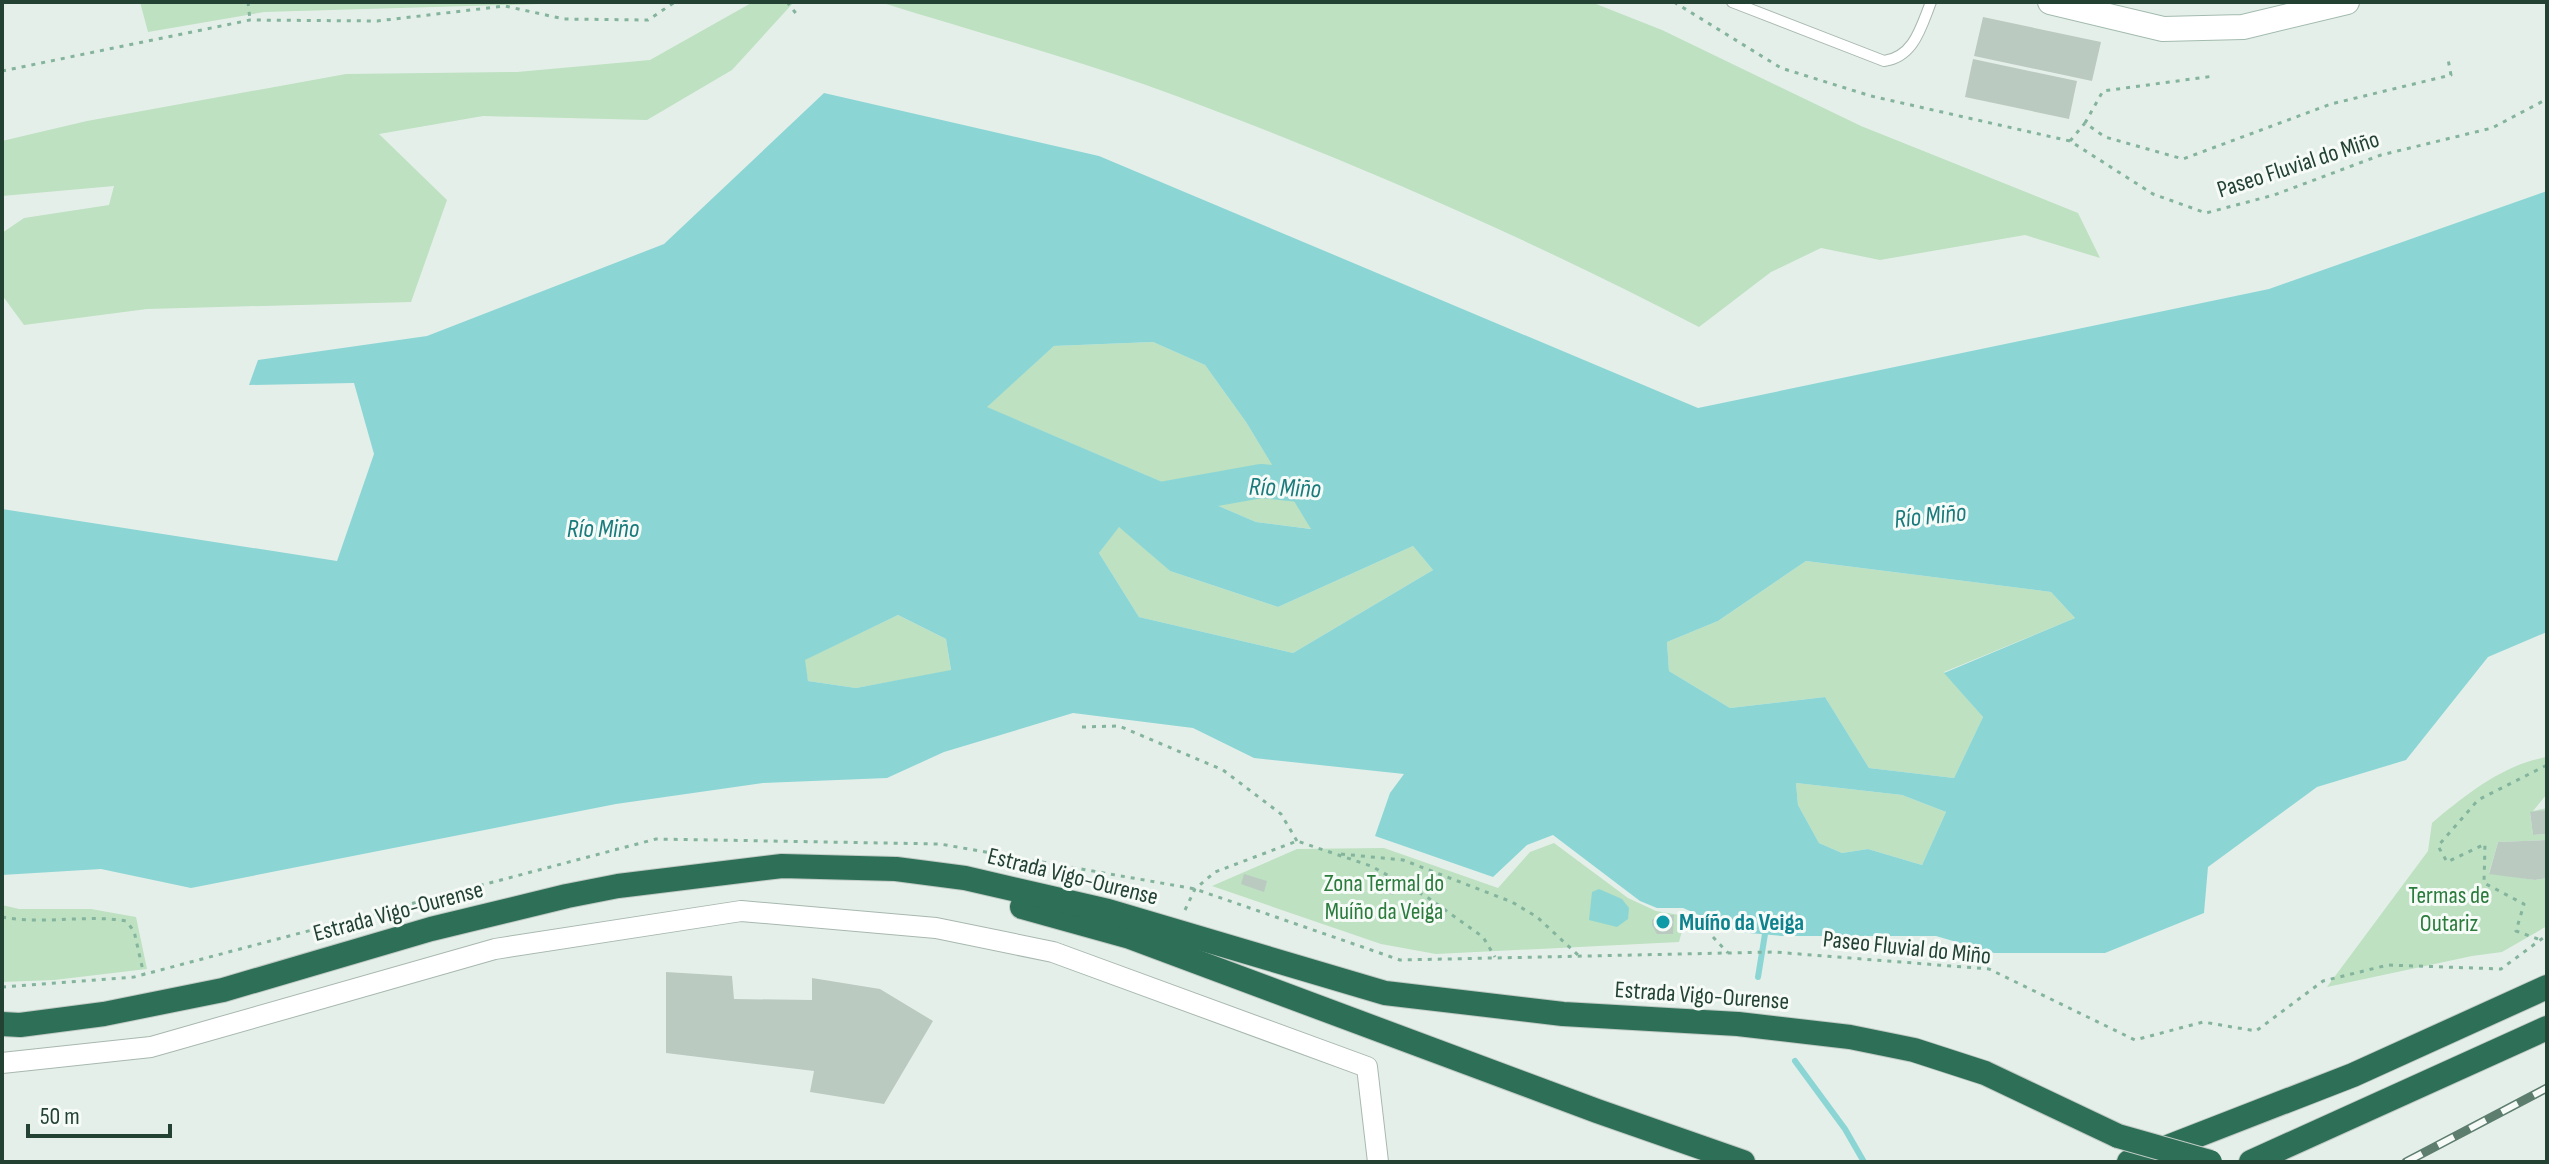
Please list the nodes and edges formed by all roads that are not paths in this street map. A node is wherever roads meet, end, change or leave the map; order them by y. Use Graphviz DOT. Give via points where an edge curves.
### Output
graph roads {
  1 [pos="1732,2"];
  2 [pos="1931,2"];
  3 [pos="2050,2"];
  4 [pos="2347,2"];
  5 [pos="674,879"];
  6 [pos="2547,987"];
  7 [pos="2,1024"];
  8 [pos="2547,1028"];
  9 [pos="2,1063"];
  10 [pos="2118,1136"];
  11 [pos="1378,1162"];
  12 [pos="1743,1162"];
  13 [pos="2129,1162"];
  14 [pos="2186,1162"];
  15 [pos="2210,1162"];
  16 [pos="2251,1162"];
  1 -- 2 [label="lane" via="1884,61 1911,49"];
  3 -- 4 [label="main road" via="2163,29 2243,27"];
  5 -- 7 [label="highway, Estrada Vigo-Ourense" via="567,896 431,929 223,990 104,1014"];
  5 -- 10 [label="highway, Estrada Vigo-Ourense" via="782,866 896,869 965,878 1108,911 1385,993 1563,1014 1738,1024 1914,1050 1985,1073"];
  5 -- 12 [label="highway" via="840,879 939,888 1042,912 1130,937"];
  6 -- 13 [label="highway" via="2353,1075"];
  8 -- 16 [label="highway"];
  9 -- 11 [label="street" via="151,1047 495,949 741,911 936,928 1053,952 1367,1067"];
  10 -- 14 [label="highway, bridge"];
  10 -- 15 [label="highway, bridge"];
}
